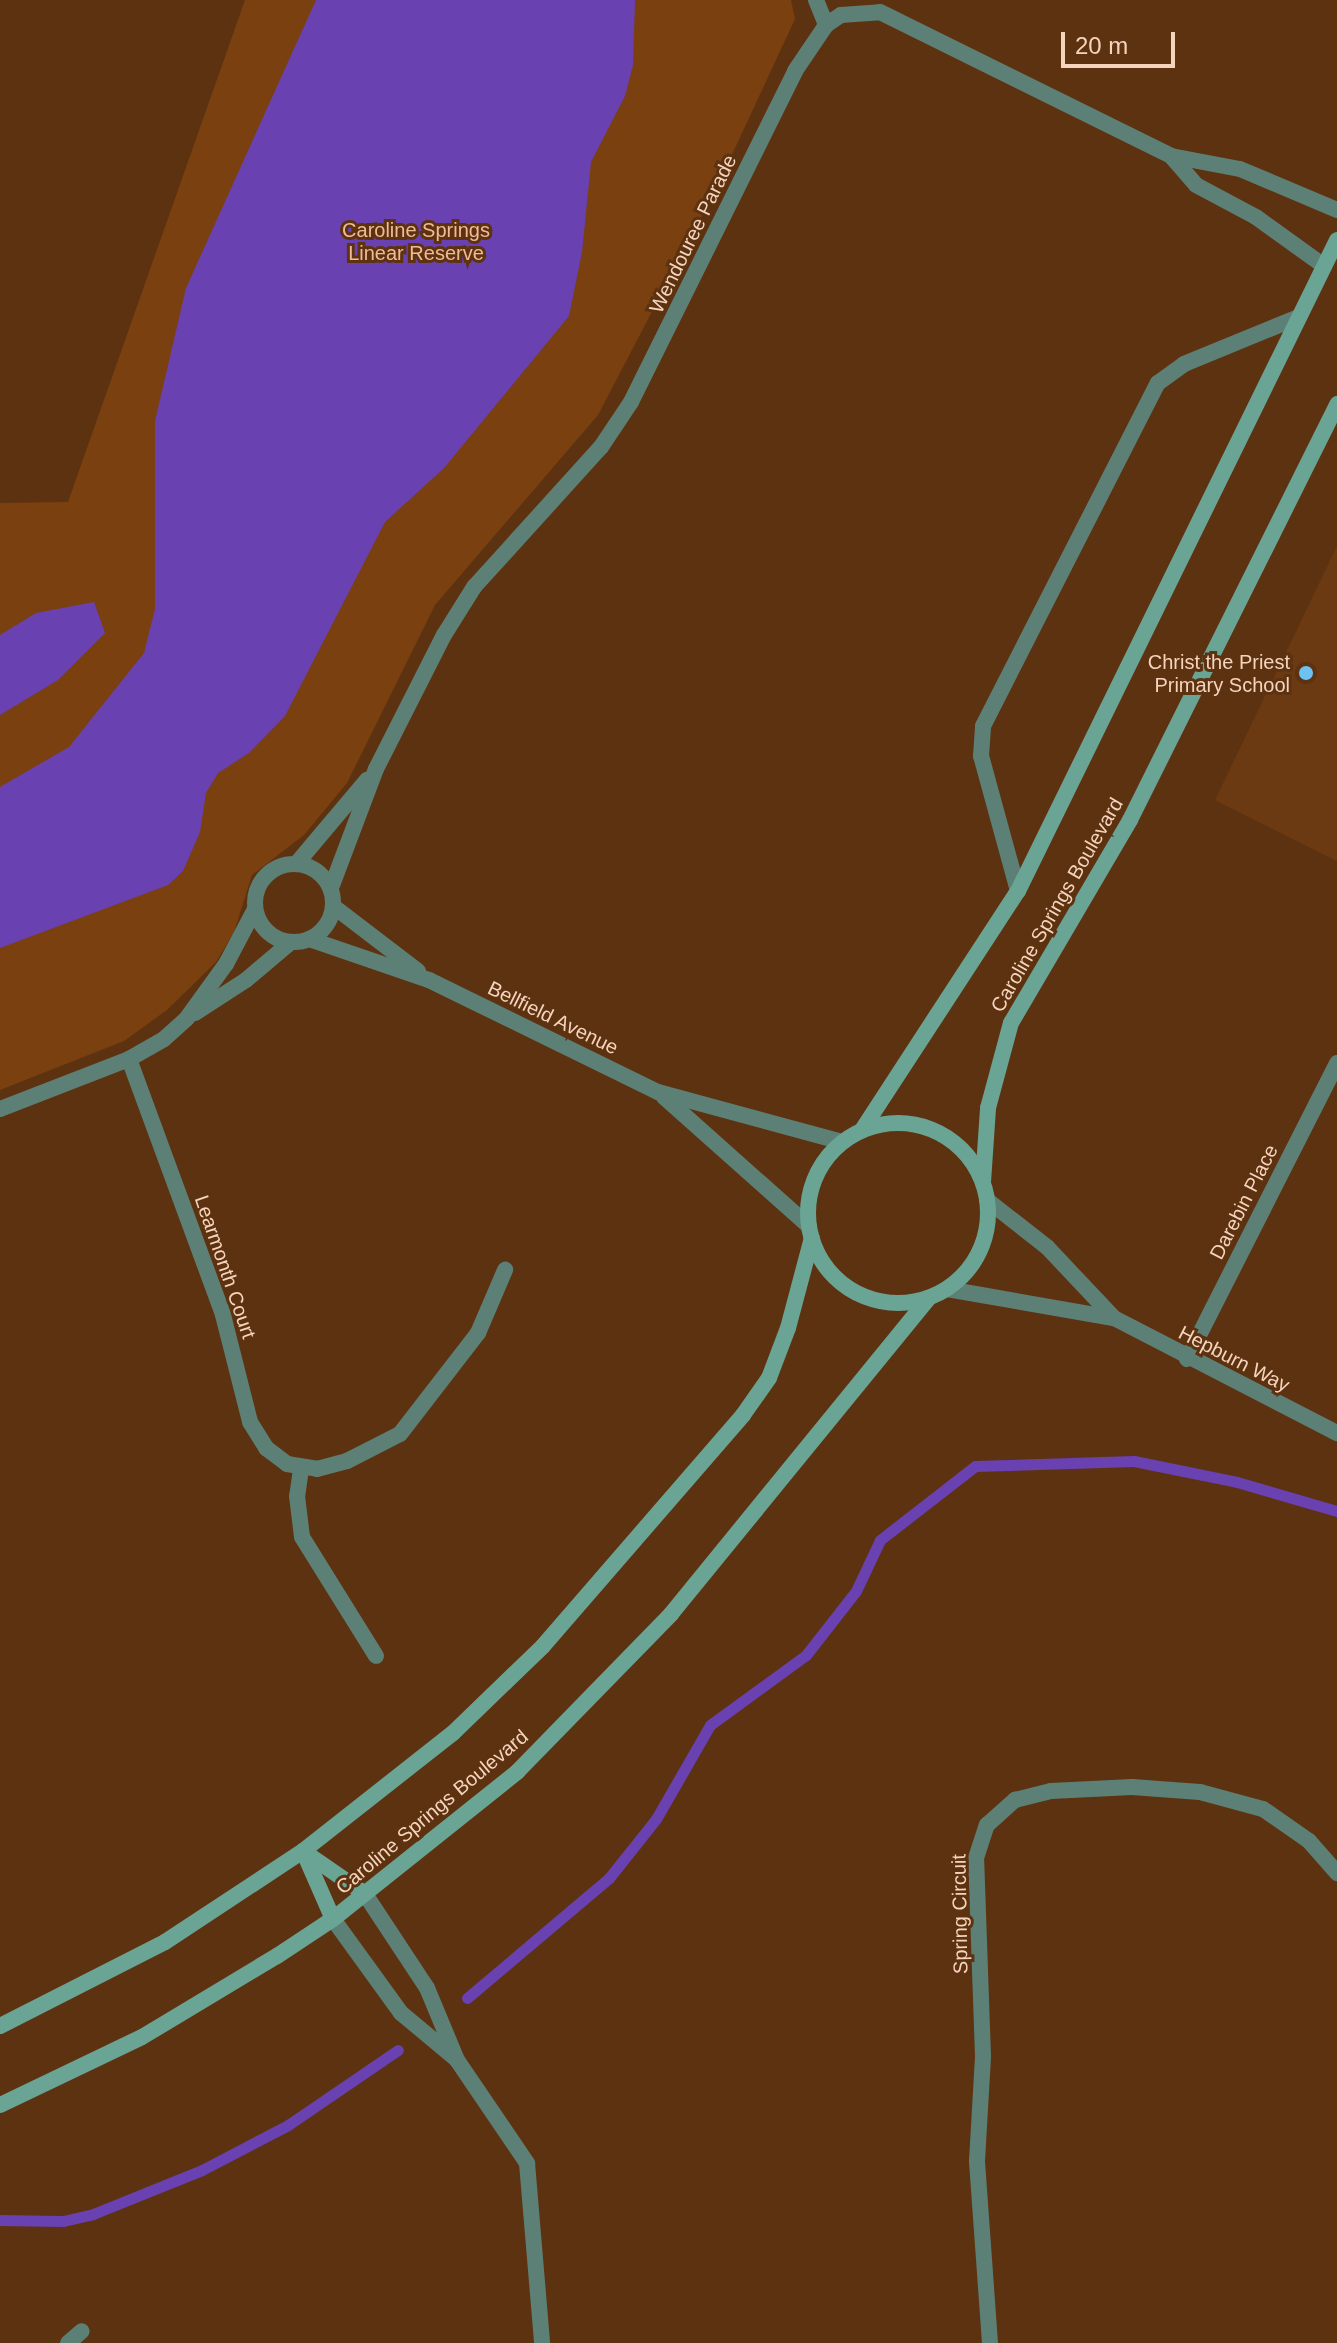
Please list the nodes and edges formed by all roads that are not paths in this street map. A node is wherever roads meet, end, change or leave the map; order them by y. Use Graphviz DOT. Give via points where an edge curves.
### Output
graph roads {
  1 [pos="816,0"];
  2 [pos="826,25"];
  3 [pos="1171,156"];
  4 [pos="1337,210"];
  5 [pos="1337,240"];
  6 [pos="1324,266"];
  7 [pos="1296,318"];
  8 [pos="1337,404"];
  9 [pos="376,769"];
  10 [pos="297,863"];
  11 [pos="331,888"];
  12 [pos="1018,891"];
  13 [pos="333,906"];
  14 [pos="255,909"];
  15 [pos="309,939"];
  16 [pos="291,942"];
  17 [pos="429,980"];
  18 [pos="187,1018"];
  19 [pos="129,1059"];
  20 [pos="1337,1063"];
  21 [pos="658,1092"];
  22 [pos="0,1109"];
  23 [pos="862,1130"];
  24 [pos="842,1142"];
  25 [pos="983,1182"];
  26 [pos="987,1200"];
  27 [pos="811,1232"];
  28 [pos="505,1270"];
  29 [pos="947,1289"];
  30 [pos="929,1298"];
  31 [pos="1114,1318"];
  32 [pos="1187,1359"];
  33 [pos="1337,1433"];
  34 [pos="301,1469"];
  35 [pos="376,1656"];
  36 [pos="303,1851"];
  37 [pos="1337,1873"];
  38 [pos="365,1894"];
  39 [pos="333,1919"];
  40 [pos="0,2026"];
  41 [pos="457,2060"];
  42 [pos="0,2105"];
  43 [pos="82,2331"];
  44 [pos="68,2343"];
  45 [pos="542,2343"];
  46 [pos="990,2343"];
  1 -- 2 [label="street"];
  2 -- 3 [label="street" via="841,15 880,12"];
  2 -- 9 [label="street, Wendouree Parade" via="795,71 631,402 601,447 474,587 427,665"];
  3 -- 4 [label="street" via="1240,169"];
  3 -- 6 [label="street" via="1196,185 1256,217"];
  5 -- 6 [label="main road, Caroline Springs Boulevard"];
  6 -- 7 [label="main road, Caroline Springs Boulevard"];
  7 -- 12 [label="main road, Caroline Springs Boulevard"];
  7 -- 12 [label="street, Caroline Springs Boulevard" via="1184,364 1158,383 983,726 981,756"];
  8 -- 25 [label="main road, Caroline Springs Boulevard" via="1130,820 1011,1023 995,1066"];
  9 -- 10 [label="street, Wendouree Parade"];
  9 -- 11 [label="street, Wendouree Parade"];
  10 -- 11 [label="street" via="314,868"];
  10 -- 14 [label="street" via="265,876 256,891"];
  11 -- 13 [label="street"];
  12 -- 23 [label="main road, Caroline Springs Boulevard"];
  13 -- 15 [label="street" via="323,930"];
  13 -- 17 [label="street, Bellfield Avenue"];
  14 -- 16 [label="street" via="268,932"];
  14 -- 18 [label="street" via="226,964"];
  15 -- 16 [label="street"];
  15 -- 17 [label="street, Bellfield Avenue"];
  16 -- 18 [label="street" via="246,980"];
  17 -- 21 [label="street, Bellfield Avenue"];
  18 -- 19 [label="street"];
  19 -- 22 [label="street"];
  19 -- 34 [label="street, Learmonth Court" via="223,1315 250,1422 266,1448"];
  20 -- 32 [label="street, Darebin Place"];
  21 -- 24 [label="street, Bellfield Avenue"];
  21 -- 27 [label="street, Bellfield Avenue"];
  23 -- 24 [label="main road"];
  23 -- 25 [label="main road" via="886,1123 934,1130 971,1160"];
  24 -- 27 [label="main road" via="815,1180"];
  25 -- 26 [label="main road"];
  26 -- 29 [label="main road" via="981,1250"];
  26 -- 31 [label="street, Hepburn Way" via="1047,1247"];
  27 -- 30 [label="main road" via="821,1261 858,1294 881,1302"];
  27 -- 36 [label="main road" via="785,1338 769,1378 743,1415 543,1646 453,1733"];
  28 -- 34 [label="street" via="478,1333 400,1434 369,1455"];
  29 -- 30 [label="main road"];
  29 -- 31 [label="street, Hepburn Way"];
  30 -- 38 [label="main road, Caroline Springs Boulevard" via="788,1464 724,1551 596,1695 517,1772"];
  31 -- 32 [label="street, Hepburn Way"];
  32 -- 33 [label="street, Hepburn Way"];
  34 -- 35 [label="street" via="297,1496 302,1537"];
  36 -- 38 [label="main road"];
  36 -- 39 [label="main road"];
  36 -- 40 [label="main road" via="165,1942"];
  37 -- 46 [label="street, Spring Circuit" via="1309,1841 1263,1809 1200,1792 1132,1787 1041,1793 1015,1800 987,1825 976,1858 983,2056 977,2161"];
  38 -- 39 [label="main road, Caroline Springs Boulevard"];
  38 -- 41 [label="street" via="427,1988"];
  39 -- 41 [label="street" via="401,2013"];
  39 -- 42 [label="main road, Caroline Springs Boulevard" via="142,2037"];
  41 -- 45 [label="street" via="527,2163"];
  43 -- 44 [label="street"];
}
